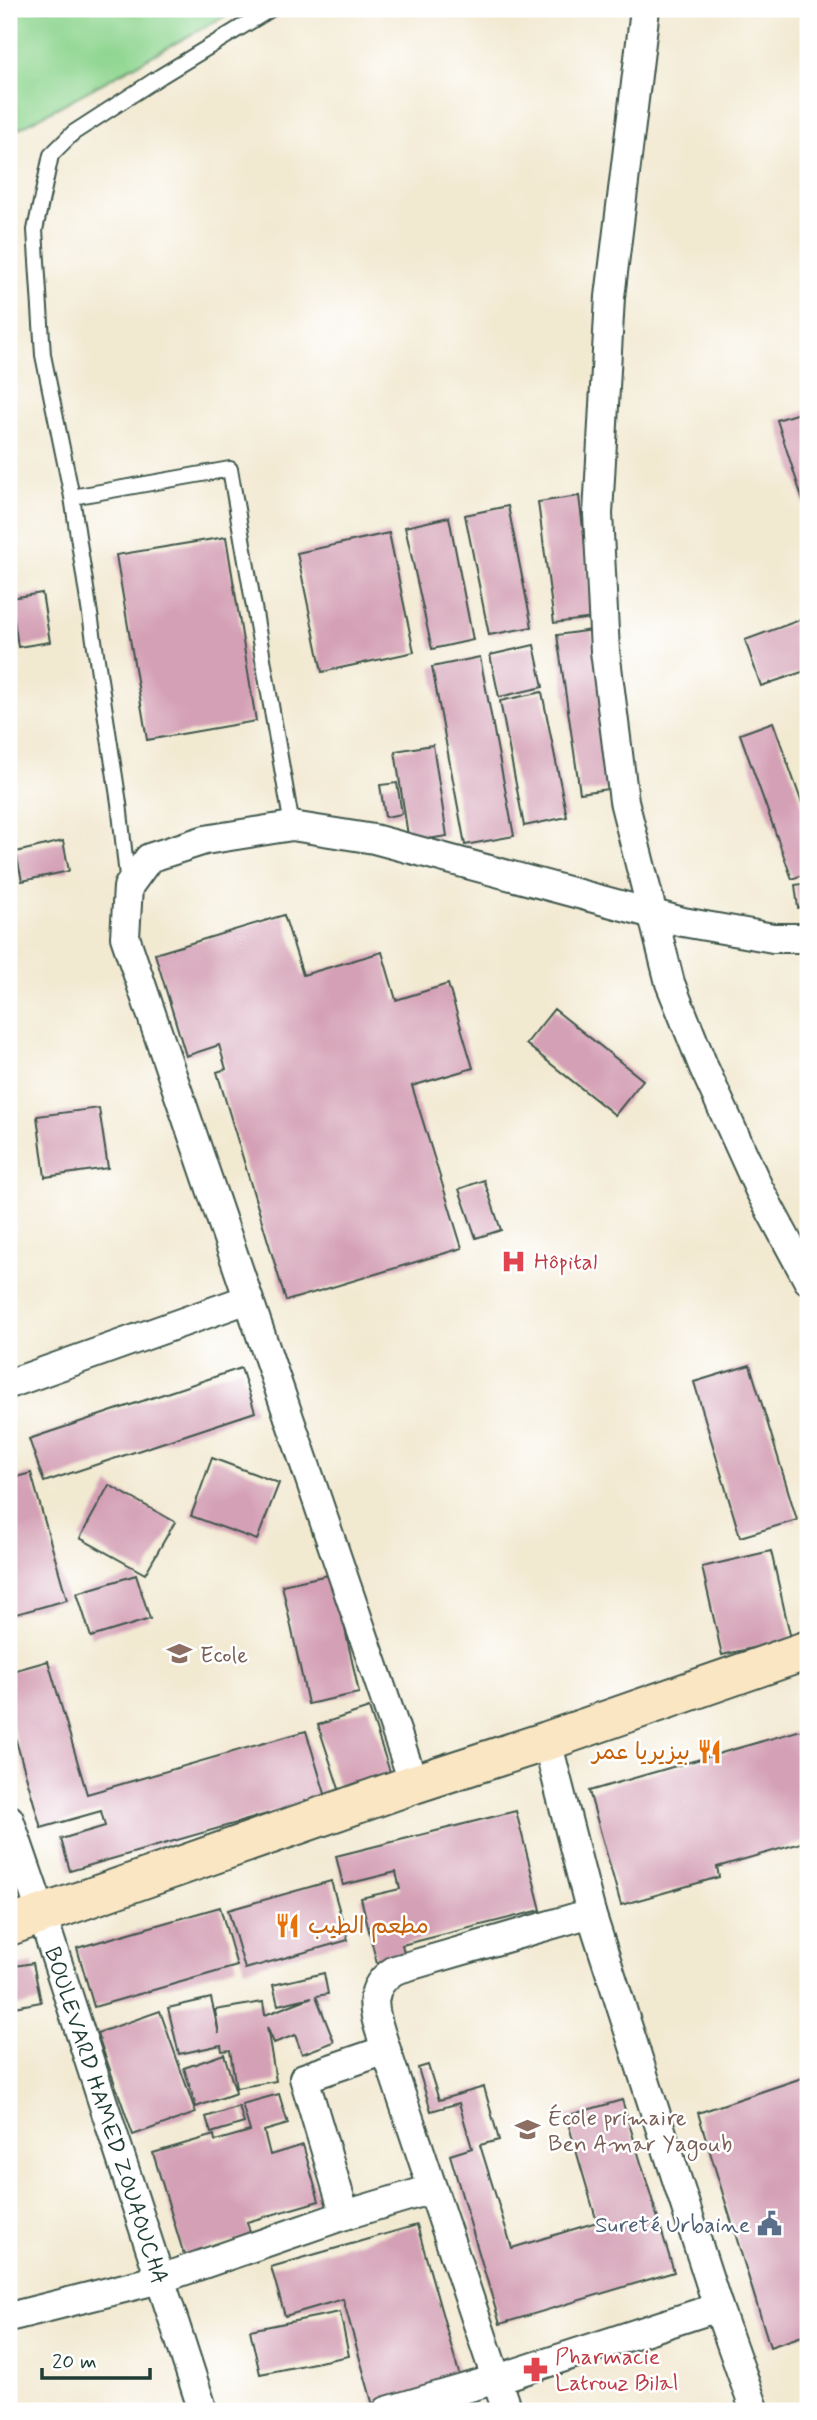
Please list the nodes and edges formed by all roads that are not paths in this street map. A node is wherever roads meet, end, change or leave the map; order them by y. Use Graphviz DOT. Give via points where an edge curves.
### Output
graph roads {
  1 [pos="271,9"];
  2 [pos="645,9"];
  3 [pos="72,497"];
  4 [pos="292,826"];
  5 [pos="128,887"];
  6 [pos="652,914"];
  7 [pos="808,938"];
  8 [pos="808,1280"];
  9 [pos="248,1299"];
  10 [pos="9,1384"];
  11 [pos="808,1650"];
  12 [pos="547,1741"];
  13 [pos="414,1784"];
  14 [pos="9,1819"];
  15 [pos="591,1913"];
  16 [pos="25,1921"];
  17 [pos="386,2050"];
  18 [pos="432,2189"];
  19 [pos="345,2215"];
  20 [pos="160,2279"];
  21 [pos="718,2307"];
  22 [pos="9,2317"];
  23 [pos="497,2379"];
  24 [pos="203,2411"];
  25 [pos="387,2411"];
  26 [pos="507,2411"];
  27 [pos="755,2411"];
  1 -- 3 [label="lane" via="73,133 51,155 35,230 43,355"];
  2 -- 6 [label="street" via="610,297 598,514 605,651 624,801"];
  3 -- 4 [label="lane" via="230,469"];
  3 -- 5 [label="lane"];
  4 -- 5 [label="street" via="205,840 149,858"];
  4 -- 6 [label="street" via="374,839"];
  5 -- 9 [label="street" via="125,937"];
  6 -- 7 [label="street" via="773,938"];
  6 -- 8 [label="street" via="670,983 704,1069"];
  9 -- 10 [label="street"];
  9 -- 13 [label="street"];
  11 -- 12 [label="main road"];
  12 -- 13 [label="main road"];
  12 -- 15 [label="street"];
  13 -- 16 [label="main road"];
  14 -- 16 [label="street, BOULEVARD HAMED ZOUAOUCHA"];
  15 -- 17 [label="street" via="387,1975 374,2000"];
  15 -- 21 [label="street"];
  16 -- 20 [label="street, BOULEVARD HAMED ZOUAOUCHA"];
  17 -- 18 [label="street"];
  17 -- 19 [label="street" via="304,2078"];
  18 -- 19 [label="street"];
  18 -- 23 [label="street"];
  19 -- 20 [label="street"];
  20 -- 22 [label="street"];
  20 -- 24 [label="street, BOULEVARD HAMED ZOUAOUCHA"];
  21 -- 23 [label="street"];
  21 -- 27 [label="street"];
  23 -- 25 [label="street"];
  23 -- 26 [label="street"];
}
